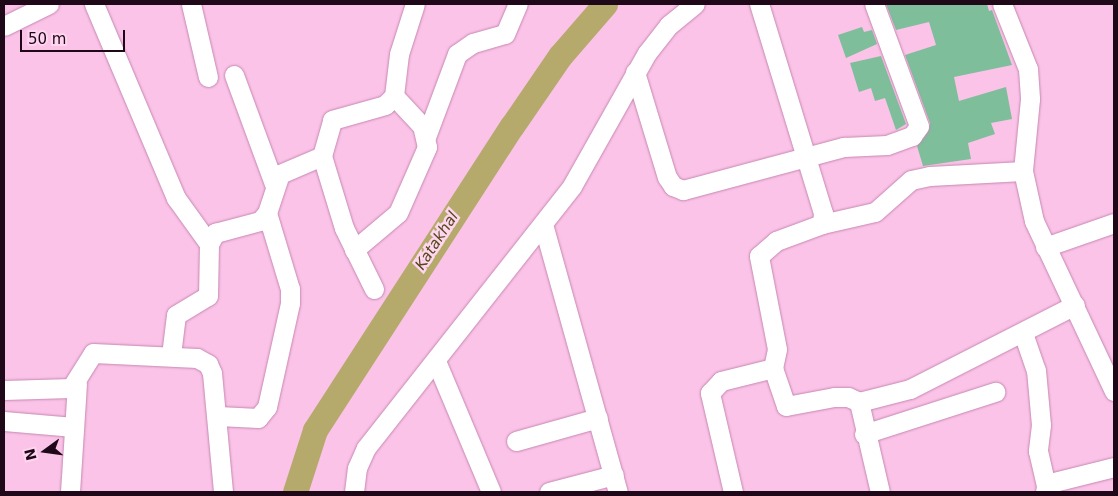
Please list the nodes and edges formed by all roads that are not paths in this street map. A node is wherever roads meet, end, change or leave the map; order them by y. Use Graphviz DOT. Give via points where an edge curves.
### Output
graph roads {
  1 [pos="48,4"];
  2 [pos="94,4"];
  3 [pos="191,4"];
  4 [pos="415,4"];
  5 [pos="518,4"];
  6 [pos="695,4"];
  7 [pos="759,4"];
  8 [pos="874,4"];
  9 [pos="1002,4"];
  10 [pos="4,26"];
  11 [pos="635,72"];
  12 [pos="234,75"];
  13 [pos="208,77"];
  14 [pos="394,96"];
  15 [pos="426,137"];
  16 [pos="322,156"];
  17 [pos="806,158"];
  18 [pos="1023,170"];
  19 [pos="274,184"];
  20 [pos="268,213"];
  21 [pos="1114,223"];
  22 [pos="543,224"];
  23 [pos="822,224"];
  24 [pos="209,244"];
  25 [pos="1045,247"];
  26 [pos="354,250"];
  27 [pos="374,289"];
  28 [pos="1075,305"];
  29 [pos="1023,332"];
  30 [pos="171,355"];
  31 [pos="436,361"];
  32 [pos="773,368"];
  33 [pos="77,383"];
  34 [pos="4,390"];
  35 [pos="1114,391"];
  36 [pos="994,392"];
  37 [pos="859,402"];
  38 [pos="218,416"];
  39 [pos="598,418"];
  40 [pos="4,421"];
  41 [pos="74,427"];
  42 [pos="864,434"];
  43 [pos="516,441"];
  44 [pos="1114,467"];
  45 [pos="616,484"];
  46 [pos="1045,490"];
  47 [pos="70,492"];
  48 [pos="223,492"];
  49 [pos="354,492"];
  50 [pos="491,492"];
  51 [pos="549,492"];
  52 [pos="733,492"];
  53 [pos="880,492"];
  1 -- 10 [label="street"];
  2 -- 24 [label="street" via="176,198"];
  3 -- 13 [label="street"];
  4 -- 14 [label="street" via="399,54"];
  5 -- 15 [label="street" via="505,34 473,43 457,54"];
  6 -- 11 [label="street" via="669,25"];
  7 -- 17 [label="street"];
  8 -- 17 [label="street" via="917,117 918,132 887,144 844,147"];
  9 -- 18 [label="street" via="1028,69 1030,99"];
  11 -- 17 [label="street" via="672,186 683,190"];
  11 -- 22 [label="street" via="572,186"];
  12 -- 19 [label="street"];
  14 -- 15 [label="street" via="412,114"];
  14 -- 16 [label="street" via="385,104 332,120"];
  15 -- 26 [label="street" via="427,147 398,213"];
  16 -- 19 [label="street" via="290,168 280,174"];
  16 -- 26 [label="street" via="336,207"];
  17 -- 23 [label="street" via="823,213"];
  18 -- 23 [label="street" via="911,180 875,212"];
  18 -- 25 [label="street" via="1034,221"];
  19 -- 20 [label="street"];
  20 -- 24 [label="street" via="250,226 215,233"];
  20 -- 38 [label="street" via="290,289 290,303 267,408 258,418"];
  21 -- 25 [label="street"];
  22 -- 31 [label="street"];
  22 -- 39 [label="street"];
  23 -- 32 [label="street" via="776,241 759,256 777,349"];
  24 -- 30 [label="street" via="208,296 176,315"];
  25 -- 28 [label="street"];
  26 -- 27 [label="street"];
  28 -- 29 [label="street"];
  28 -- 35 [label="street"];
  29 -- 37 [label="street" via="910,389"];
  29 -- 46 [label="street" via="1036,370 1041,425 1038,450"];
  30 -- 33 [label="street" via="93,353 84,362"];
  30 -- 38 [label="street" via="197,358 208,364"];
  31 -- 49 [label="street" via="366,448 357,468"];
  31 -- 50 [label="street"];
  32 -- 37 [label="street" via="786,406 834,397 848,397"];
  32 -- 52 [label="street" via="722,381 710,393"];
  33 -- 34 [label="street" via="64,389"];
  33 -- 41 [label="street"];
  36 -- 42 [label="street"];
  37 -- 42 [label="street"];
  38 -- 48 [label="street"];
  39 -- 43 [label="street"];
  39 -- 45 [label="street"];
  40 -- 41 [label="street"];
  41 -- 47 [label="street"];
  42 -- 53 [label="street"];
  44 -- 46 [label="street"];
  45 -- 51 [label="street"];
}
